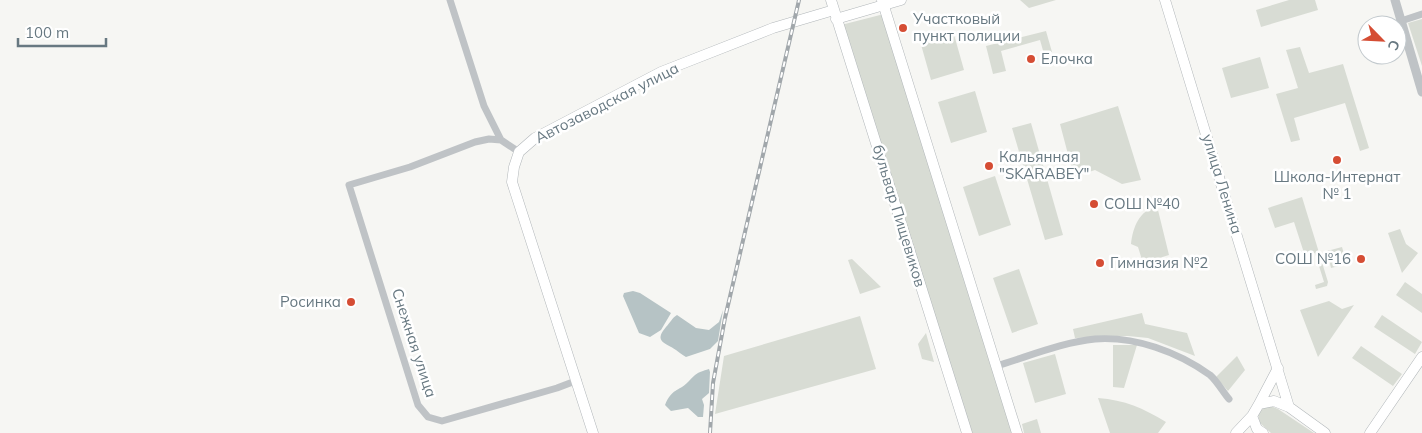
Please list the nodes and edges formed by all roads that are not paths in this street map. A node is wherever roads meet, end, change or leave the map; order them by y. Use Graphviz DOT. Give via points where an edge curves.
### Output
graph roads {
  1 [pos="450,0"];
  2 [pos="901,0"];
  3 [pos="1165,0"];
  4 [pos="1395,0"];
  5 [pos="882,3"];
  6 [pos="834,10"];
  7 [pos="1422,14"];
  8 [pos="1399,15"];
  9 [pos="1407,19"];
  10 [pos="1407,41"];
  11 [pos="1422,92"];
  12 [pos="500,140"];
  13 [pos="519,152"];
  14 [pos="1422,357"];
  15 [pos="996,366"];
  16 [pos="1278,368"];
  17 [pos="578,380"];
  18 [pos="1228,399"];
  19 [pos="1259,404"];
  20 [pos="1289,407"];
  21 [pos="1252,416"];
  22 [pos="1238,430"];
  23 [pos="1260,431"];
  24 [pos="593,433"];
  25 [pos="967,433"];
  26 [pos="1016,433"];
  27 [pos="1326,433"];
  28 [pos="1370,433"];
  1 -- 12 [label="street" via="484,106"];
  2 -- 5 [label="main road, Автозаводская улица"];
  3 -- 16 [label="main road, улица Ленина"];
  4 -- 8 [label="street"];
  5 -- 6 [label="main road, Автозаводская улица"];
  5 -- 15 [label="main road"];
  6 -- 13 [label="main road, Автозаводская улица" via="780,26 661,72 535,138"];
  6 -- 25 [label="main road, бульвар Пищевиков"];
  7 -- 9 [label="street"];
  10 -- 11 [label="street"];
  12 -- 13 [label="street"];
  12 -- 17 [label="street, Снежная улица" via="476,142 410,167 349,184 418,404 428,417 442,421"];
  13 -- 17 [label="main road, Автозаводская улица" via="512,182"];
  14 -- 28 [label="main road"];
  15 -- 18 [label="street" via="1073,342 1095,339 1139,342 1177,356 1211,376"];
  15 -- 26 [label="main road"];
  16 -- 19 [label="main road"];
  16 -- 20 [label="main road, улица Ленина"];
  17 -- 24 [label="main road, Автозаводская улица"];
  19 -- 20 [label="main road" via="1274,401"];
  19 -- 21 [label="main road"];
  20 -- 27 [label="main road"];
  21 -- 22 [label="main road"];
  21 -- 23 [label="main road"];
  22 -- 23 [label="main road"];
}
